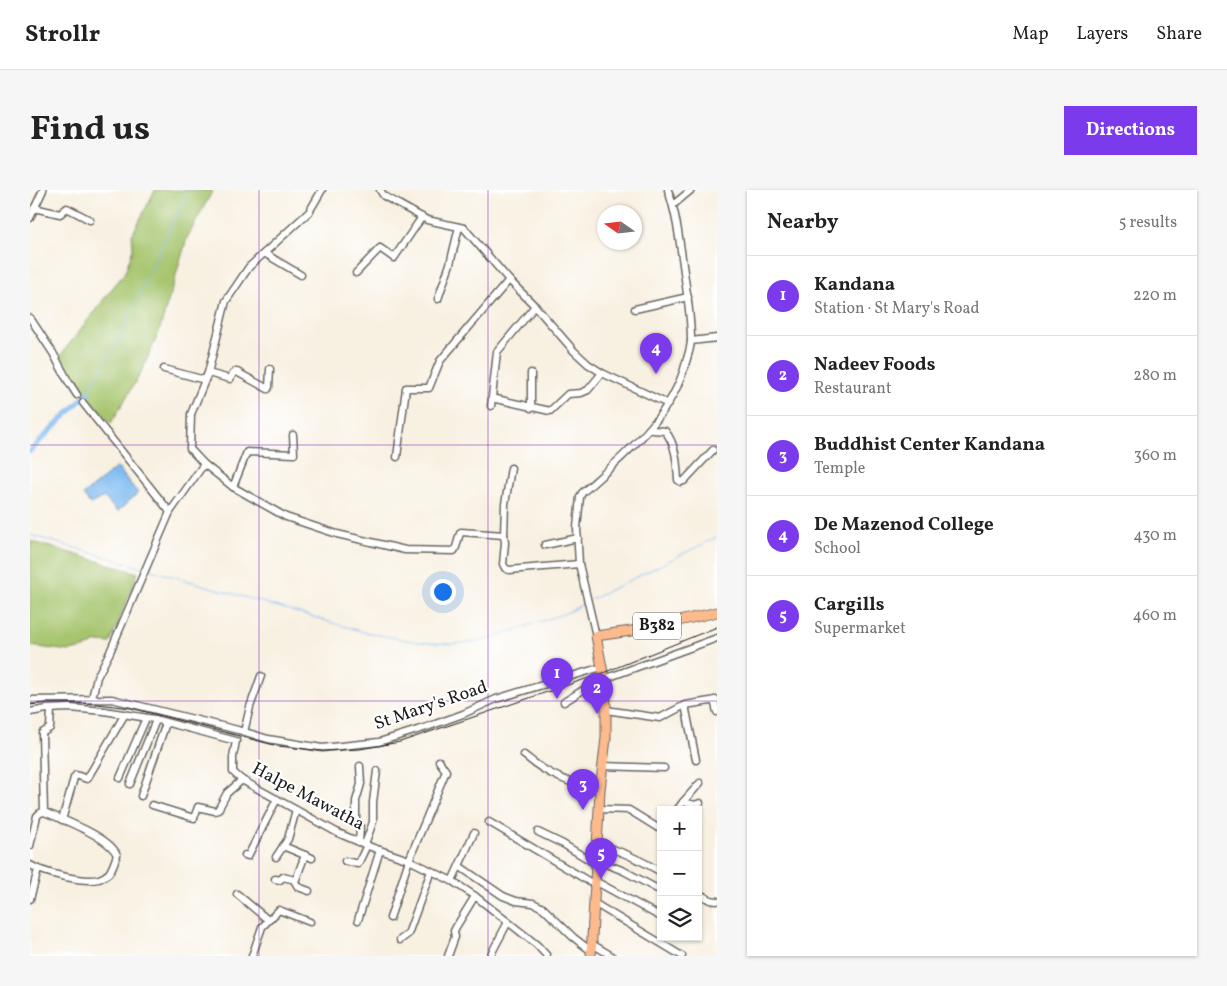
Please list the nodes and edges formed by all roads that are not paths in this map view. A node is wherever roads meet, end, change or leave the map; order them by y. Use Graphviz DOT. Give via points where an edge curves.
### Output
graph roads {
  1 [pos="43,190"];
  2 [pos="322,190"];
  3 [pos="380,190"];
  4 [pos="668,190"];
  5 [pos="691,190"];
  6 [pos="674,206"];
  7 [pos="34,208"];
  8 [pos="422,217"];
  9 [pos="30,218"];
  10 [pos="90,220"];
  11 [pos="459,227"];
  12 [pos="264,253"];
  13 [pos="356,273"];
  14 [pos="300,275"];
  15 [pos="510,280"];
  16 [pos="688,297"];
  17 [pos="438,299"];
  18 [pos="535,306"];
  19 [pos="635,310"];
  20 [pos="30,318"];
  21 [pos="717,338"];
  22 [pos="691,341"];
  23 [pos="164,369"];
  24 [pos="270,369"];
  25 [pos="531,373"];
  26 [pos="602,373"];
  27 [pos="207,376"];
  28 [pos="77,395"];
  29 [pos="496,399"];
  30 [pos="83,404"];
  31 [pos="668,404"];
  32 [pos="491,406"];
  33 [pos="531,408"];
  34 [pos="649,428"];
  35 [pos="293,435"];
  36 [pos="713,450"];
  37 [pos="396,457"];
  38 [pos="204,464"];
  39 [pos="511,468"];
  40 [pos="233,487"];
  41 [pos="170,512"];
  42 [pos="504,535"];
  43 [pos="578,538"];
  44 [pos="544,545"];
  45 [pos="579,564"];
  46 [pos="717,612"];
  47 [pos="596,636"];
  48 [pos="717,638"];
  49 [pos="602,667"];
  50 [pos="261,676"];
  51 [pos="605,681"];
  52 [pos="92,698"];
  53 [pos="30,700"];
  54 [pos="716,700"];
  55 [pos="564,702"];
  56 [pos="685,705"];
  57 [pos="51,709"];
  58 [pos="606,710"];
  59 [pos="30,712"];
  60 [pos="717,712"];
  61 [pos="125,714"];
  62 [pos="146,718"];
  63 [pos="156,720"];
  64 [pos="166,723"];
  65 [pos="241,731"];
  66 [pos="236,742"];
  67 [pos="524,755"];
  68 [pos="696,760"];
  69 [pos="439,761"];
  70 [pos="360,766"];
  71 [pos="602,766"];
  72 [pos="664,768"];
  73 [pos="377,771"];
  74 [pos="120,778"];
  75 [pos="242,780"];
  76 [pos="700,783"];
  77 [pos="130,784"];
  78 [pos="600,790"];
  79 [pos="141,796"];
  80 [pos="277,799"];
  81 [pos="683,802"];
  82 [pos="700,802"];
  83 [pos="152,805"];
  84 [pos="680,806"];
  85 [pos="599,809"];
  86 [pos="296,810"];
  87 [pos="44,812"];
  88 [pos="62,820"];
  89 [pos="489,822"];
  90 [pos="657,827"];
  91 [pos="538,832"];
  92 [pos="474,833"];
  93 [pos="364,844"];
  94 [pos="597,844"];
  95 [pos="30,846"];
  96 [pos="284,846"];
  97 [pos="380,850"];
  98 [pos="245,855"];
  99 [pos="305,855"];
  100 [pos="276,857"];
  101 [pos="312,858"];
  102 [pos="409,860"];
  103 [pos="345,861"];
  104 [pos="596,862"];
  105 [pos="30,865"];
  106 [pos="459,866"];
  107 [pos="38,870"];
  108 [pos="657,870"];
  109 [pos="431,871"];
  110 [pos="276,879"];
  111 [pos="295,880"];
  112 [pos="452,881"];
  113 [pos="595,883"];
  114 [pos="657,889"];
  115 [pos="310,891"];
  116 [pos="237,894"];
  117 [pos="475,896"];
  118 [pos="702,896"];
  119 [pos="30,900"];
  120 [pos="717,901"];
  121 [pos="594,903"];
  122 [pos="657,915"];
  123 [pos="390,918"];
  124 [pos="268,920"];
  125 [pos="358,920"];
  126 [pos="310,922"];
  127 [pos="508,922"];
  128 [pos="400,940"];
  129 [pos="591,950"];
  130 [pos="252,956"];
  131 [pos="448,956"];
  132 [pos="490,956"];
  133 [pos="547,956"];
  134 [pos="612,956"];
  135 [pos="682,956"];
  1 -- 7 [label="street"];
  2 -- 12 [label="street" via="309,212"];
  3 -- 8 [label="street" via="384,196"];
  4 -- 6 [label="street"];
  5 -- 6 [label="street"];
  6 -- 16 [label="street"];
  7 -- 9 [label="street"];
  7 -- 10 [label="street" via="60,214 66,208"];
  8 -- 11 [label="street"];
  8 -- 13 [label="street" via="394,258 380,248"];
  11 -- 15 [label="street" via="464,228"];
  11 -- 17 [label="street"];
  12 -- 14 [label="street"];
  12 -- 27 [label="street" via="249,266 226,301"];
  15 -- 18 [label="street"];
  15 -- 37 [label="street" via="440,361 429,388 406,388"];
  16 -- 19 [label="street"];
  16 -- 22 [label="street"];
  18 -- 26 [label="street" via="574,351"];
  18 -- 32 [label="street" via="497,352"];
  20 -- 28 [label="street"];
  21 -- 22 [label="street"];
  22 -- 31 [label="street" via="684,370"];
  23 -- 27 [label="street"];
  24 -- 27 [label="street" via="268,389 237,372 230,379"];
  25 -- 33 [label="street"];
  26 -- 31 [label="street"];
  26 -- 33 [label="street" via="588,390 568,394 550,411"];
  27 -- 38 [label="street" via="191,414 190,449"];
  29 -- 33 [label="street"];
  30 -- 41 [label="street"];
  31 -- 34 [label="street"];
  34 -- 36 [label="street" via="668,434 681,482"];
  34 -- 43 [label="street" via="582,493"];
  35 -- 40 [label="street" via="294,454 246,452"];
  38 -- 40 [label="street"];
  38 -- 41 [label="street"];
  39 -- 42 [label="street"];
  40 -- 42 [label="street" via="286,517 337,534 406,550 454,551 461,532"];
  41 -- 52 [label="street" via="97,677"];
  42 -- 45 [label="street" via="504,564 509,570"];
  43 -- 44 [label="street"];
  43 -- 45 [label="street"];
  45 -- 47 [label="street"];
  46 -- 47 [label="main road, B382" via="645,630"];
  47 -- 49 [label="main road"];
  48 -- 51 [label="street"];
  49 -- 51 [label="main road"];
  49 -- 65 [label="street, St Mary's Road" via="496,699 463,714 379,742 322,748"];
  50 -- 65 [label="street"];
  51 -- 55 [label="street"];
  51 -- 58 [label="main road"];
  52 -- 53 [label="street, St Mary's Road"];
  52 -- 65 [label="street, St Mary's Road" via="112,699"];
  54 -- 56 [label="street"];
  54 -- 60 [label="street"];
  56 -- 58 [label="street" via="660,718"];
  56 -- 68 [label="street"];
  57 -- 59 [label="street"];
  57 -- 61 [label="street"];
  57 -- 87 [label="street" via="50,728 42,733"];
  58 -- 71 [label="main road"];
  61 -- 62 [label="street"];
  61 -- 88 [label="street" via="87,779 76,775 74,778"];
  62 -- 63 [label="street"];
  62 -- 74 [label="street"];
  63 -- 64 [label="street"];
  63 -- 77 [label="street"];
  64 -- 66 [label="street"];
  64 -- 79 [label="street"];
  65 -- 66 [label="street"];
  66 -- 75 [label="street, Halpe Mawatha" via="233,772"];
  67 -- 78 [label="street" via="552,775 572,784"];
  69 -- 102 [label="street" via="446,771"];
  70 -- 93 [label="street" via="356,823"];
  71 -- 72 [label="street"];
  71 -- 78 [label="main road"];
  73 -- 93 [label="street" via="374,822"];
  75 -- 80 [label="street, Halpe Mawatha"];
  75 -- 83 [label="street" via="227,793 218,810 198,807 194,818"];
  76 -- 81 [label="street"];
  78 -- 85 [label="main road"];
  80 -- 86 [label="street, Halpe Mawatha"];
  80 -- 98 [label="street" via="248,856"];
  81 -- 82 [label="street" via="695,805"];
  81 -- 84 [label="street"];
  85 -- 90 [label="street" via="629,810"];
  85 -- 94 [label="main road"];
  86 -- 93 [label="street, Halpe Mawatha"];
  86 -- 96 [label="street"];
  87 -- 88 [label="street"];
  87 -- 95 [label="street" via="37,816"];
  88 -- 107 [label="street" via="101,838 115,849 117,855 111,870 98,879 80,880"];
  89 -- 113 [label="street"];
  91 -- 104 [label="street"];
  92 -- 106 [label="street"];
  93 -- 97 [label="street, Halpe Mawatha"];
  93 -- 103 [label="street" via="358,864"];
  94 -- 104 [label="main road"];
  94 -- 108 [label="street"];
  96 -- 99 [label="street"];
  96 -- 100 [label="street"];
  97 -- 102 [label="street, Halpe Mawatha"];
  97 -- 125 [label="street"];
  99 -- 101 [label="street"];
  99 -- 111 [label="street"];
  102 -- 109 [label="street, Halpe Mawatha"];
  102 -- 123 [label="street"];
  104 -- 113 [label="main road"];
  104 -- 114 [label="street" via="624,871"];
  105 -- 107 [label="street"];
  106 -- 112 [label="street"];
  106 -- 129 [label="street" via="503,896 543,908"];
  107 -- 119 [label="street"];
  109 -- 112 [label="street, Halpe Mawatha"];
  109 -- 128 [label="street" via="408,934"];
  110 -- 111 [label="street"];
  111 -- 115 [label="street" via="298,887"];
  112 -- 117 [label="street, Halpe Mawatha"];
  113 -- 121 [label="main road"];
  113 -- 122 [label="street"];
  116 -- 124 [label="street"];
  117 -- 127 [label="street, Halpe Mawatha"];
  117 -- 131 [label="street" via="454,931"];
  118 -- 120 [label="street"];
  121 -- 129 [label="main road"];
  121 -- 135 [label="street"];
  124 -- 126 [label="street" via="279,910"];
  124 -- 130 [label="street" via="262,927"];
  127 -- 132 [label="street"];
  127 -- 133 [label="street, Halpe Mawatha"];
  129 -- 134 [label="street"];
}
